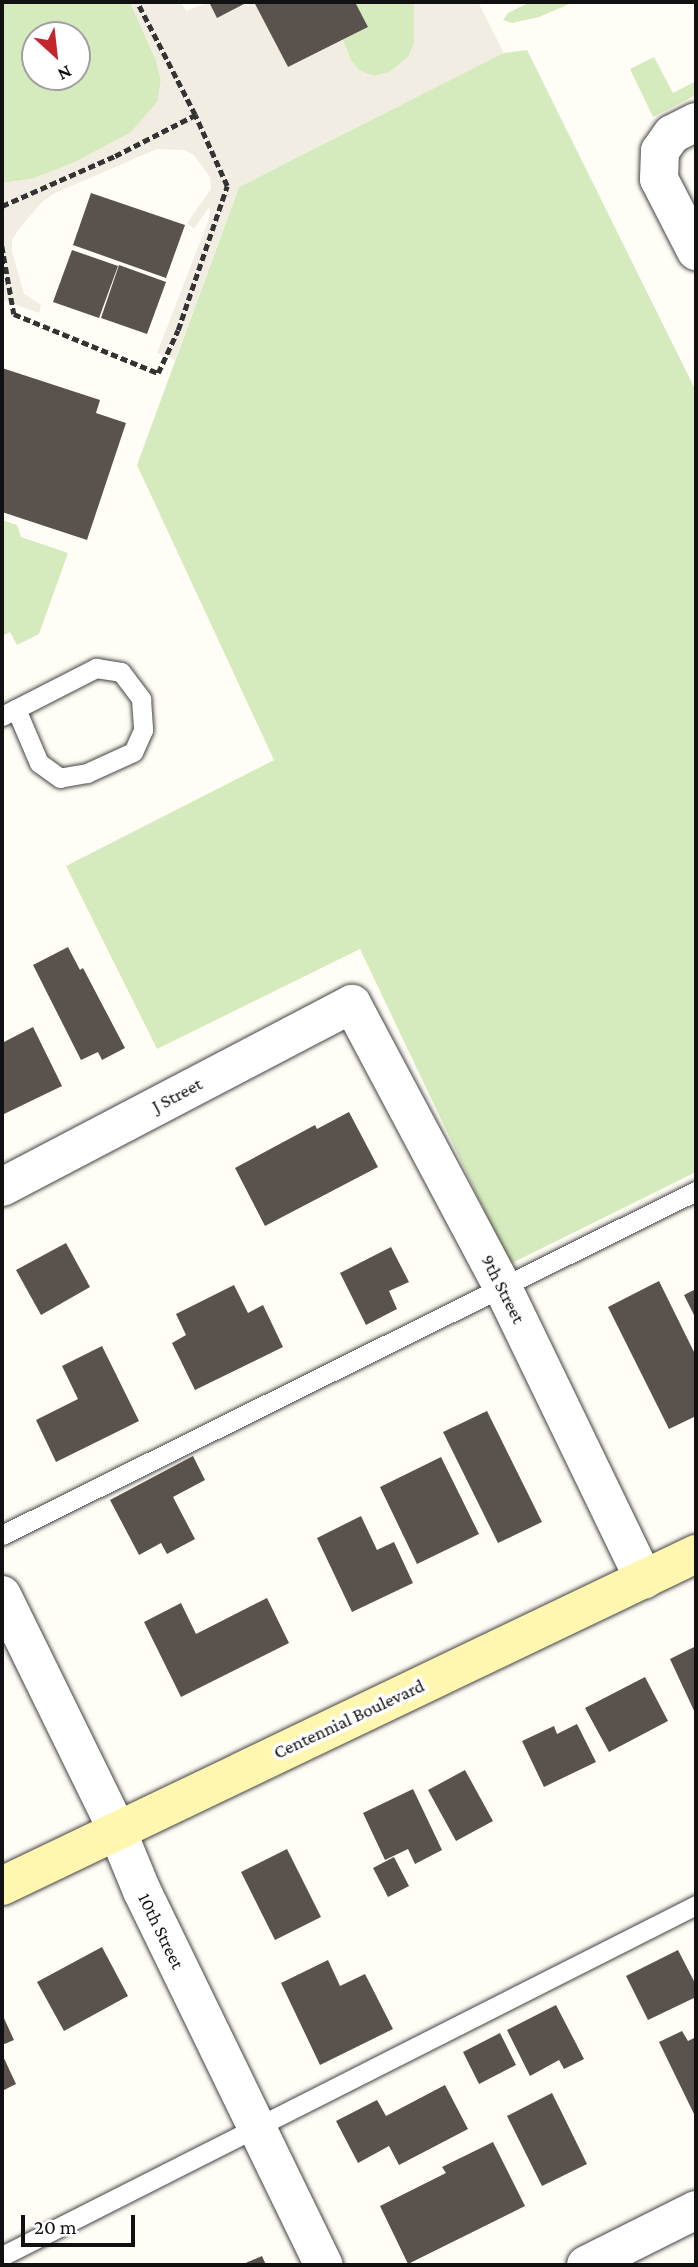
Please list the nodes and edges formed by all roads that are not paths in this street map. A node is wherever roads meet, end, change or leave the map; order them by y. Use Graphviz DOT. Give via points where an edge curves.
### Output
graph roads {
  1 [pos="696,122"];
  2 [pos="696,251"];
  3 [pos="9,713"];
  4 [pos="352,1004"];
  5 [pos="2,1186"];
  6 [pos="696,1191"];
  7 [pos="503,1288"];
  8 [pos="2,1535"];
  9 [pos="696,1554"];
  10 [pos="644,1580"];
  11 [pos="2,1595"];
  12 [pos="116,1828"];
  13 [pos="2,1886"];
  14 [pos="696,1905"];
  15 [pos="257,2128"];
  16 [pos="696,2210"];
  17 [pos="2,2256"];
  18 [pos="324,2265"];
  19 [pos="586,2265"];
  1 -- 2 [label="street" via="671,134 660,151 659,179"];
  3 -- 3 [label="lane" via="96,668 121,672 141,699 143,730 133,752 87,773 60,778 39,762"];
  4 -- 5 [label="street, J Street"];
  4 -- 7 [label="street, 9th Street"];
  6 -- 7 [label="lane"];
  7 -- 8 [label="lane"];
  7 -- 10 [label="street, 9th Street"];
  9 -- 10 [label="main road, Centennial Boulevard"];
  10 -- 12 [label="main road, Centennial Boulevard"];
  11 -- 12 [label="street, 10th Street"];
  12 -- 13 [label="main road, Centennial Boulevard"];
  12 -- 15 [label="street, 10th Street"];
  14 -- 15 [label="lane"];
  15 -- 17 [label="lane"];
  15 -- 18 [label="street, 10th Street"];
  16 -- 19 [label="street"];
}
